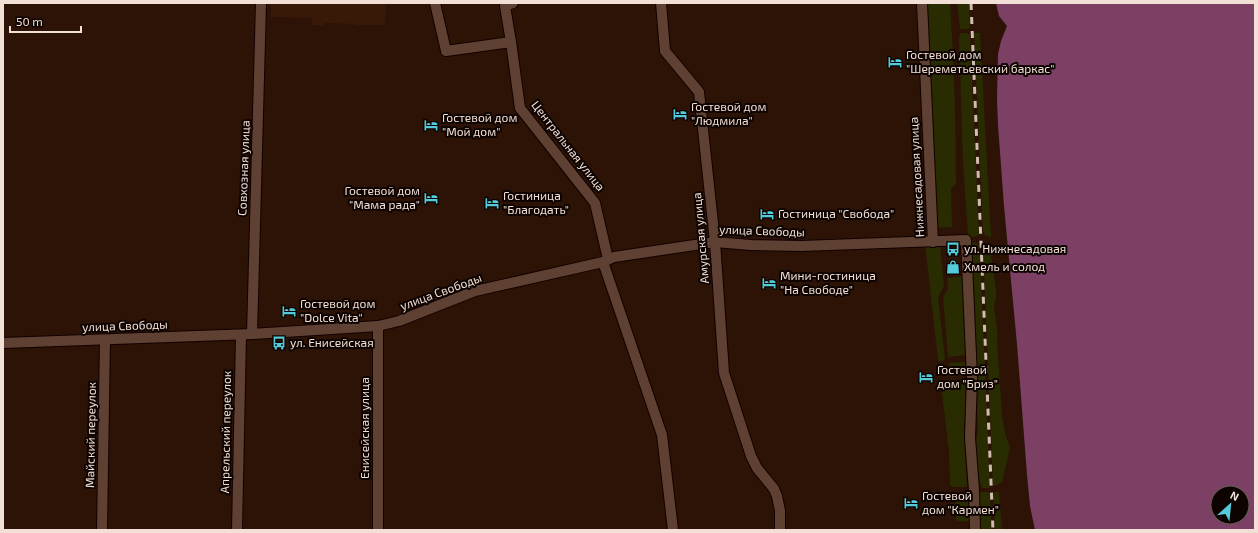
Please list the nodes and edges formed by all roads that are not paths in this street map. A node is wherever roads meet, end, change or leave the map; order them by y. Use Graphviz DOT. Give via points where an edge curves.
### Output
graph roads {
  1 [pos="261,3"];
  2 [pos="435,3"];
  3 [pos="513,3"];
  4 [pos="661,3"];
  5 [pos="922,3"];
  6 [pos="511,42"];
  7 [pos="715,242"];
  8 [pos="932,242"];
  9 [pos="605,261"];
  10 [pos="378,326"];
  11 [pos="252,334"];
  12 [pos="241,335"];
  13 [pos="105,340"];
  14 [pos="3,343"];
  15 [pos="102,530"];
  16 [pos="237,530"];
  17 [pos="378,530"];
  18 [pos="673,530"];
  19 [pos="780,530"];
  20 [pos="975,530"];
  1 -- 11 [label="street, Совхозная улица"];
  2 -- 6 [label="street" via="446,51"];
  3 -- 6 [label="street, Центральная улица" via="505,6"];
  4 -- 7 [label="street, Амурская улица" via="665,51 699,92"];
  5 -- 8 [label="street, Нижнесадовая улица"];
  6 -- 9 [label="street, Центральная улица" via="520,108 595,203"];
  7 -- 8 [label="street, улица Свободы" via="801,246"];
  7 -- 9 [label="street, улица Свободы" via="614,257"];
  7 -- 19 [label="street, Амурская улица" via="724,373 751,456 774,490 780,511"];
  8 -- 20 [label="street, Нижнесадовая улица" via="966,240 972,378 970,438"];
  9 -- 10 [label="street, улица Свободы" via="474,291 400,321"];
  9 -- 18 [label="street, Центральная улица" via="662,435"];
  10 -- 11 [label="street, улица Свободы"];
  10 -- 17 [label="street, Енисейская улица"];
  11 -- 12 [label="street, улица Свободы"];
  12 -- 13 [label="street, улица Свободы"];
  12 -- 16 [label="street, Апрельский переулок"];
  13 -- 14 [label="street, улица Свободы"];
  13 -- 15 [label="street, Майский переулок"];
}
